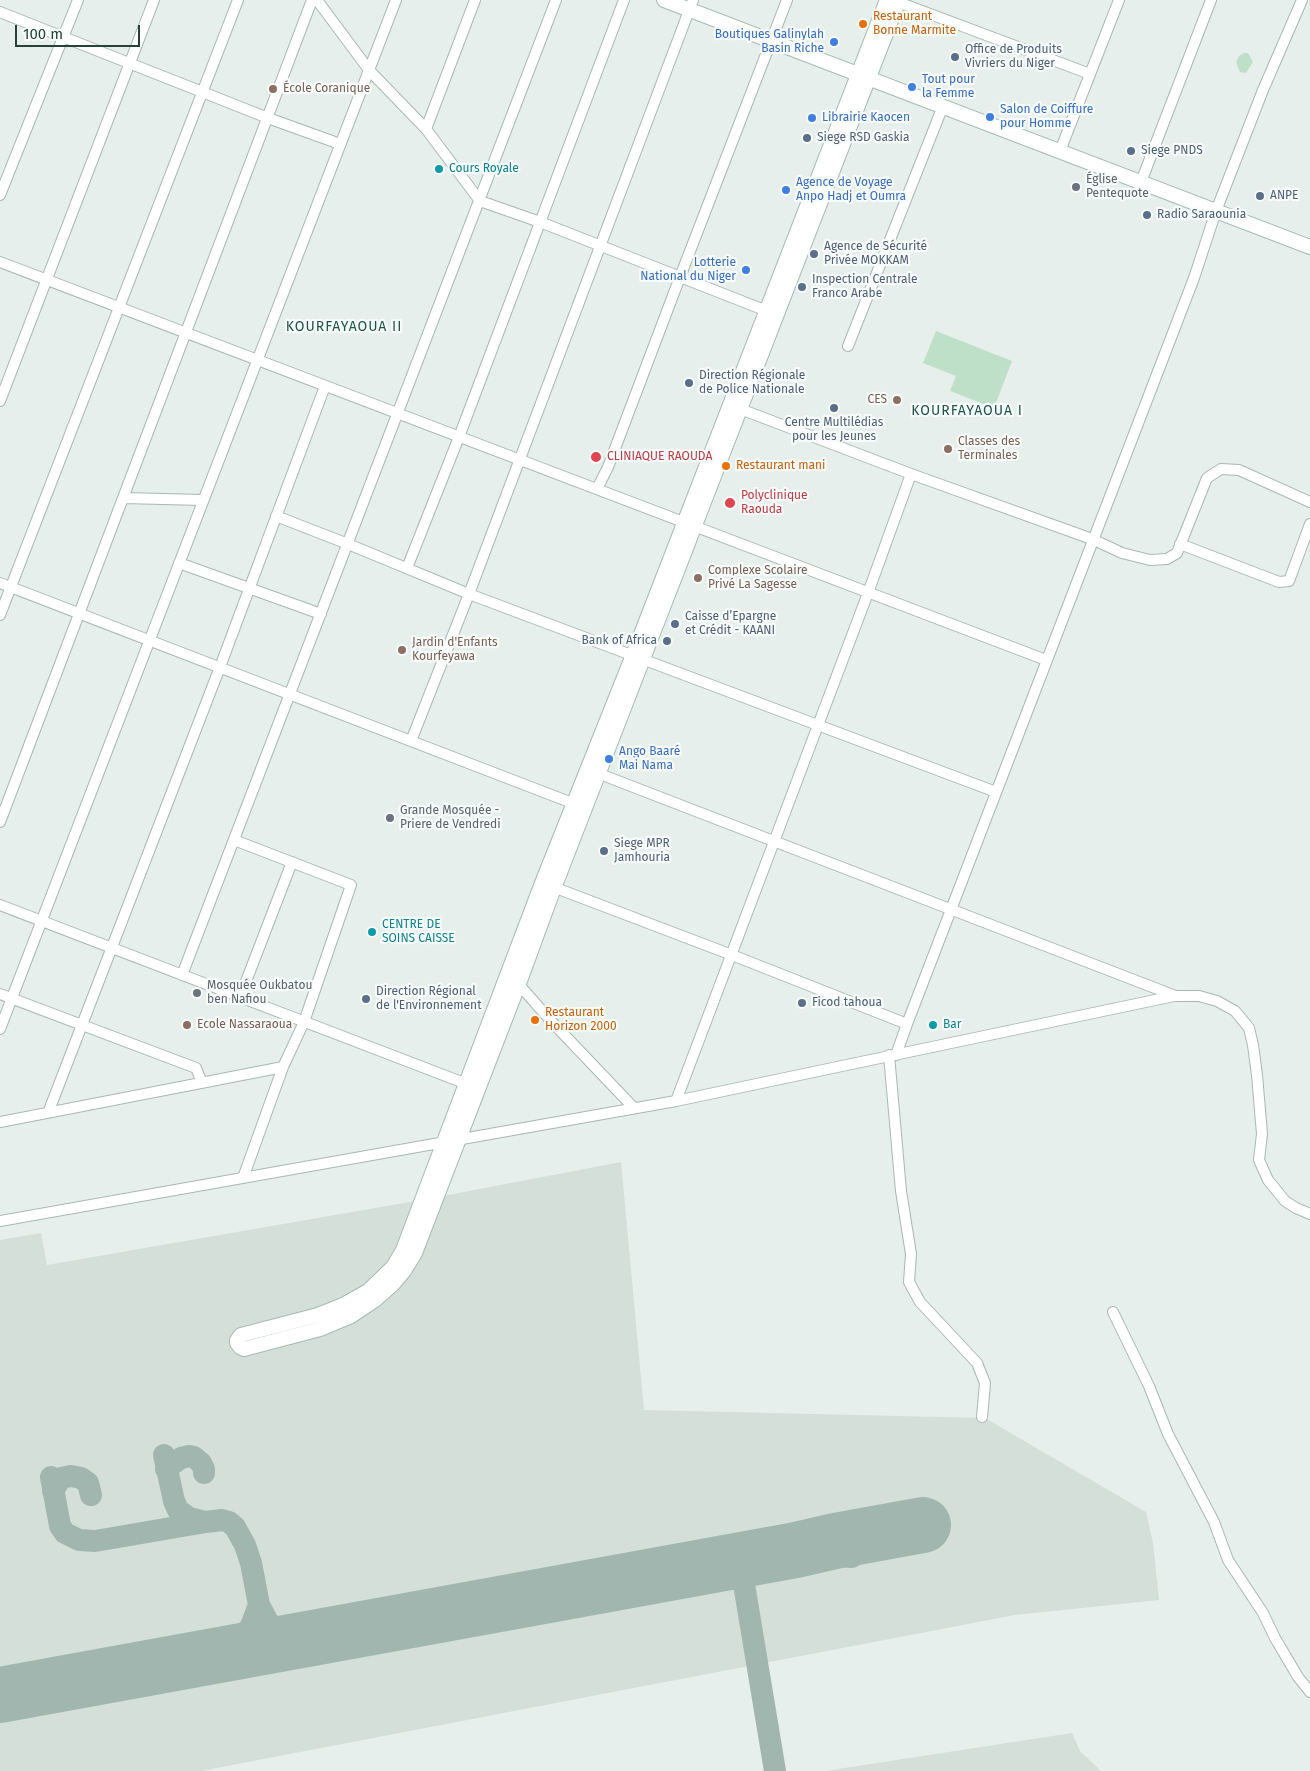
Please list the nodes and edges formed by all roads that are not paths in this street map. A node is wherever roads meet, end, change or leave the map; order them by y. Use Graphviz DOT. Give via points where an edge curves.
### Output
graph roads {
  1 [pos="78,0"];
  2 [pos="154,0"];
  3 [pos="238,0"];
  4 [pos="312,0"];
  5 [pos="317,0"];
  6 [pos="396,0"];
  7 [pos="476,0"];
  8 [pos="556,0"];
  9 [pos="624,0"];
  10 [pos="664,0"];
  11 [pos="788,0"];
  12 [pos="1119,0"];
  13 [pos="1211,0"];
  14 [pos="1302,0"];
  15 [pos="895,1"];
  16 [pos="691,5"];
  17 [pos="0,12"];
  18 [pos="64,37"];
  19 [pos="772,41"];
  20 [pos="130,62"];
  21 [pos="369,70"];
  22 [pos="1090,74"];
  23 [pos="864,76"];
  24 [pos="202,92"];
  25 [pos="943,106"];
  26 [pos="268,118"];
  27 [pos="426,129"];
  28 [pos="340,144"];
  29 [pos="1060,151"];
  30 [pos="1140,182"];
  31 [pos="0,195"];
  32 [pos="480,201"];
  33 [pos="1216,211"];
  34 [pos="540,222"];
  35 [pos="600,245"];
  36 [pos="1310,247"];
  37 [pos="0,262"];
  38 [pos="680,277"];
  39 [pos="47,280"];
  40 [pos="119,307"];
  41 [pos="772,313"];
  42 [pos="186,333"];
  43 [pos="848,346"];
  44 [pos="257,360"];
  45 [pos="325,386"];
  46 [pos="0,401"];
  47 [pos="736,407"];
  48 [pos="398,414"];
  49 [pos="460,437"];
  50 [pos="519,460"];
  51 [pos="912,474"];
  52 [pos="597,490"];
  53 [pos="123,498"];
  54 [pos="203,500"];
  55 [pos="1310,502"];
  56 [pos="276,516"];
  57 [pos="1310,524"];
  58 [pos="690,525"];
  59 [pos="1092,539"];
  60 [pos="348,544"];
  61 [pos="1180,544"];
  62 [pos="179,563"];
  63 [pos="407,568"];
  64 [pos="0,583"];
  65 [pos="11,587"];
  66 [pos="250,588"];
  67 [pos="868,593"];
  68 [pos="469,594"];
  69 [pos="80,613"];
  70 [pos="321,614"];
  71 [pos="0,615"];
  72 [pos="149,640"];
  73 [pos="638,657"];
  74 [pos="1046,660"];
  75 [pos="220,667"];
  76 [pos="290,694"];
  77 [pos="818,726"];
  78 [pos="411,741"];
  79 [pos="594,771"];
  80 [pos="996,792"];
  81 [pos="580,806"];
  82 [pos="0,822"];
  83 [pos="234,840"];
  84 [pos="775,841"];
  85 [pos="292,862"];
  86 [pos="548,886"];
  87 [pos="0,905"];
  88 [pos="951,909"];
  89 [pos="42,921"];
  90 [pos="111,948"];
  91 [pos="732,955"];
  92 [pos="182,975"];
  93 [pos="514,979"];
  94 [pos="0,994"];
  95 [pos="1174,996"];
  96 [pos="240,997"];
  97 [pos="12,998"];
  98 [pos="304,1022"];
  99 [pos="907,1024"];
  100 [pos="82,1025"];
  101 [pos="0,1029"];
  102 [pos="893,1055"];
  103 [pos="283,1067"];
  104 [pos="202,1083"];
  105 [pos="472,1086"];
  106 [pos="676,1101"];
  107 [pos="633,1107"];
  108 [pos="48,1112"];
  109 [pos="0,1122"];
  110 [pos="458,1140"];
  111 [pos="444,1143"];
  112 [pos="243,1178"];
  113 [pos="1310,1214"];
  114 [pos="0,1221"];
  115 [pos="1113,1312"];
  116 [pos="982,1416"];
  117 [pos="1310,1692"];
  1 -- 18 [label="street"];
  2 -- 20 [label="street"];
  3 -- 24 [label="street"];
  4 -- 26 [label="street"];
  5 -- 21 [label="street"];
  6 -- 21 [label="street"];
  7 -- 27 [label="street"];
  8 -- 32 [label="street"];
  9 -- 34 [label="street"];
  10 -- 16 [label="street"];
  11 -- 19 [label="street"];
  12 -- 22 [label="street"];
  13 -- 30 [label="street"];
  14 -- 33 [label="street"];
  15 -- 22 [label="street"];
  15 -- 23 [label="street"];
  16 -- 19 [label="street"];
  16 -- 35 [label="street"];
  17 -- 18 [label="street"];
  18 -- 20 [label="street"];
  18 -- 31 [label="street"];
  19 -- 23 [label="street"];
  19 -- 38 [label="street"];
  20 -- 24 [label="street"];
  20 -- 39 [label="street"];
  21 -- 27 [label="street"];
  21 -- 28 [label="street"];
  22 -- 29 [label="street"];
  23 -- 25 [label="street"];
  23 -- 41 [label="street"];
  24 -- 26 [label="street"];
  24 -- 40 [label="street"];
  25 -- 29 [label="street"];
  25 -- 43 [label="street"];
  26 -- 28 [label="street"];
  26 -- 42 [label="street"];
  27 -- 32 [label="street"];
  28 -- 44 [label="street"];
  29 -- 30 [label="street"];
  30 -- 33 [label="street"];
  32 -- 34 [label="street"];
  32 -- 48 [label="street"];
  33 -- 36 [label="street"];
  33 -- 59 [label="street" via="1194,278"];
  34 -- 35 [label="street"];
  34 -- 49 [label="street"];
  35 -- 38 [label="street"];
  35 -- 50 [label="street"];
  37 -- 39 [label="street"];
  38 -- 41 [label="street"];
  38 -- 52 [label="street"];
  39 -- 40 [label="street"];
  39 -- 46 [label="street"];
  40 -- 42 [label="street"];
  40 -- 65 [label="street"];
  41 -- 47 [label="street"];
  42 -- 44 [label="street"];
  42 -- 53 [label="street"];
  44 -- 45 [label="street"];
  44 -- 54 [label="street"];
  45 -- 48 [label="street"];
  45 -- 56 [label="street"];
  47 -- 51 [label="street"];
  47 -- 58 [label="street"];
  48 -- 49 [label="street"];
  48 -- 60 [label="street"];
  49 -- 50 [label="street"];
  49 -- 63 [label="street"];
  50 -- 52 [label="street"];
  50 -- 68 [label="street"];
  51 -- 59 [label="street"];
  51 -- 67 [label="street"];
  52 -- 58 [label="street"];
  53 -- 54 [label="street"];
  53 -- 69 [label="street"];
  54 -- 62 [label="street"];
  55 -- 61 [label="street" via="1239,470 1222,469 1207,478"];
  56 -- 60 [label="street"];
  56 -- 66 [label="street"];
  57 -- 61 [label="street" via="1289,581 1280,582"];
  58 -- 67 [label="street"];
  58 -- 73 [label="street"];
  59 -- 61 [label="street" via="1122,553 1150,560 1167,559 1177,553"];
  59 -- 74 [label="street"];
  60 -- 63 [label="street"];
  60 -- 70 [label="street"];
  62 -- 66 [label="street"];
  62 -- 72 [label="street"];
  63 -- 68 [label="street"];
  64 -- 65 [label="street"];
  65 -- 69 [label="street"];
  65 -- 71 [label="street"];
  66 -- 70 [label="street"];
  66 -- 75 [label="street"];
  67 -- 74 [label="street"];
  67 -- 77 [label="street"];
  68 -- 73 [label="street"];
  68 -- 78 [label="street"];
  69 -- 72 [label="street"];
  69 -- 82 [label="street"];
  70 -- 76 [label="street"];
  72 -- 75 [label="street"];
  72 -- 89 [label="street"];
  73 -- 77 [label="street"];
  73 -- 79 [label="street"];
  74 -- 80 [label="street"];
  75 -- 76 [label="street"];
  75 -- 90 [label="street"];
  76 -- 78 [label="street"];
  76 -- 83 [label="street"];
  77 -- 80 [label="street"];
  77 -- 84 [label="street"];
  78 -- 81 [label="street"];
  79 -- 81 [label="street"];
  79 -- 84 [label="street"];
  80 -- 88 [label="street"];
  81 -- 86 [label="street"];
  83 -- 85 [label="street"];
  83 -- 92 [label="street"];
  84 -- 88 [label="street"];
  84 -- 91 [label="street"];
  85 -- 96 [label="street"];
  85 -- 98 [label="street" via="351,885"];
  86 -- 91 [label="street"];
  86 -- 93 [label="street"];
  87 -- 89 [label="street"];
  88 -- 95 [label="street"];
  88 -- 99 [label="street"];
  89 -- 90 [label="street"];
  89 -- 97 [label="street"];
  90 -- 92 [label="street"];
  90 -- 100 [label="street"];
  91 -- 99 [label="street"];
  91 -- 106 [label="street"];
  92 -- 96 [label="street"];
  93 -- 105 [label="street"];
  93 -- 107 [label="street"];
  94 -- 97 [label="street"];
  95 -- 102 [label="street"];
  95 -- 113 [label="street" via="1199,996 1217,1001 1235,1011 1249,1028 1254,1045 1262,1134 1259,1160 1268,1180 1285,1201"];
  96 -- 98 [label="street"];
  97 -- 100 [label="street"];
  97 -- 101 [label="street"];
  98 -- 103 [label="street"];
  98 -- 105 [label="street"];
  99 -- 102 [label="street"];
  100 -- 104 [label="street" via="196,1068"];
  100 -- 108 [label="street"];
  102 -- 106 [label="street"];
  102 -- 116 [label="street" via="901,1191 911,1254 909,1282 920,1302 977,1363 985,1383"];
  103 -- 104 [label="street"];
  103 -- 112 [label="street"];
  104 -- 108 [label="street"];
  105 -- 110 [label="street"];
  105 -- 111 [label="street"];
  106 -- 107 [label="street"];
  107 -- 110 [label="street"];
  108 -- 109 [label="street"];
  110 -- 111 [label="street"];
  110 -- 111 [label="street" via="415,1253 393,1284 351,1316 328,1326 244,1348 238,1345 241,1335 318,1315 368,1291 382,1279 403,1250"];
  111 -- 112 [label="street"];
  112 -- 114 [label="street"];
  115 -- 117 [label="street" via="1168,1434 1214,1522 1228,1560 1264,1613 1275,1638"];
}
